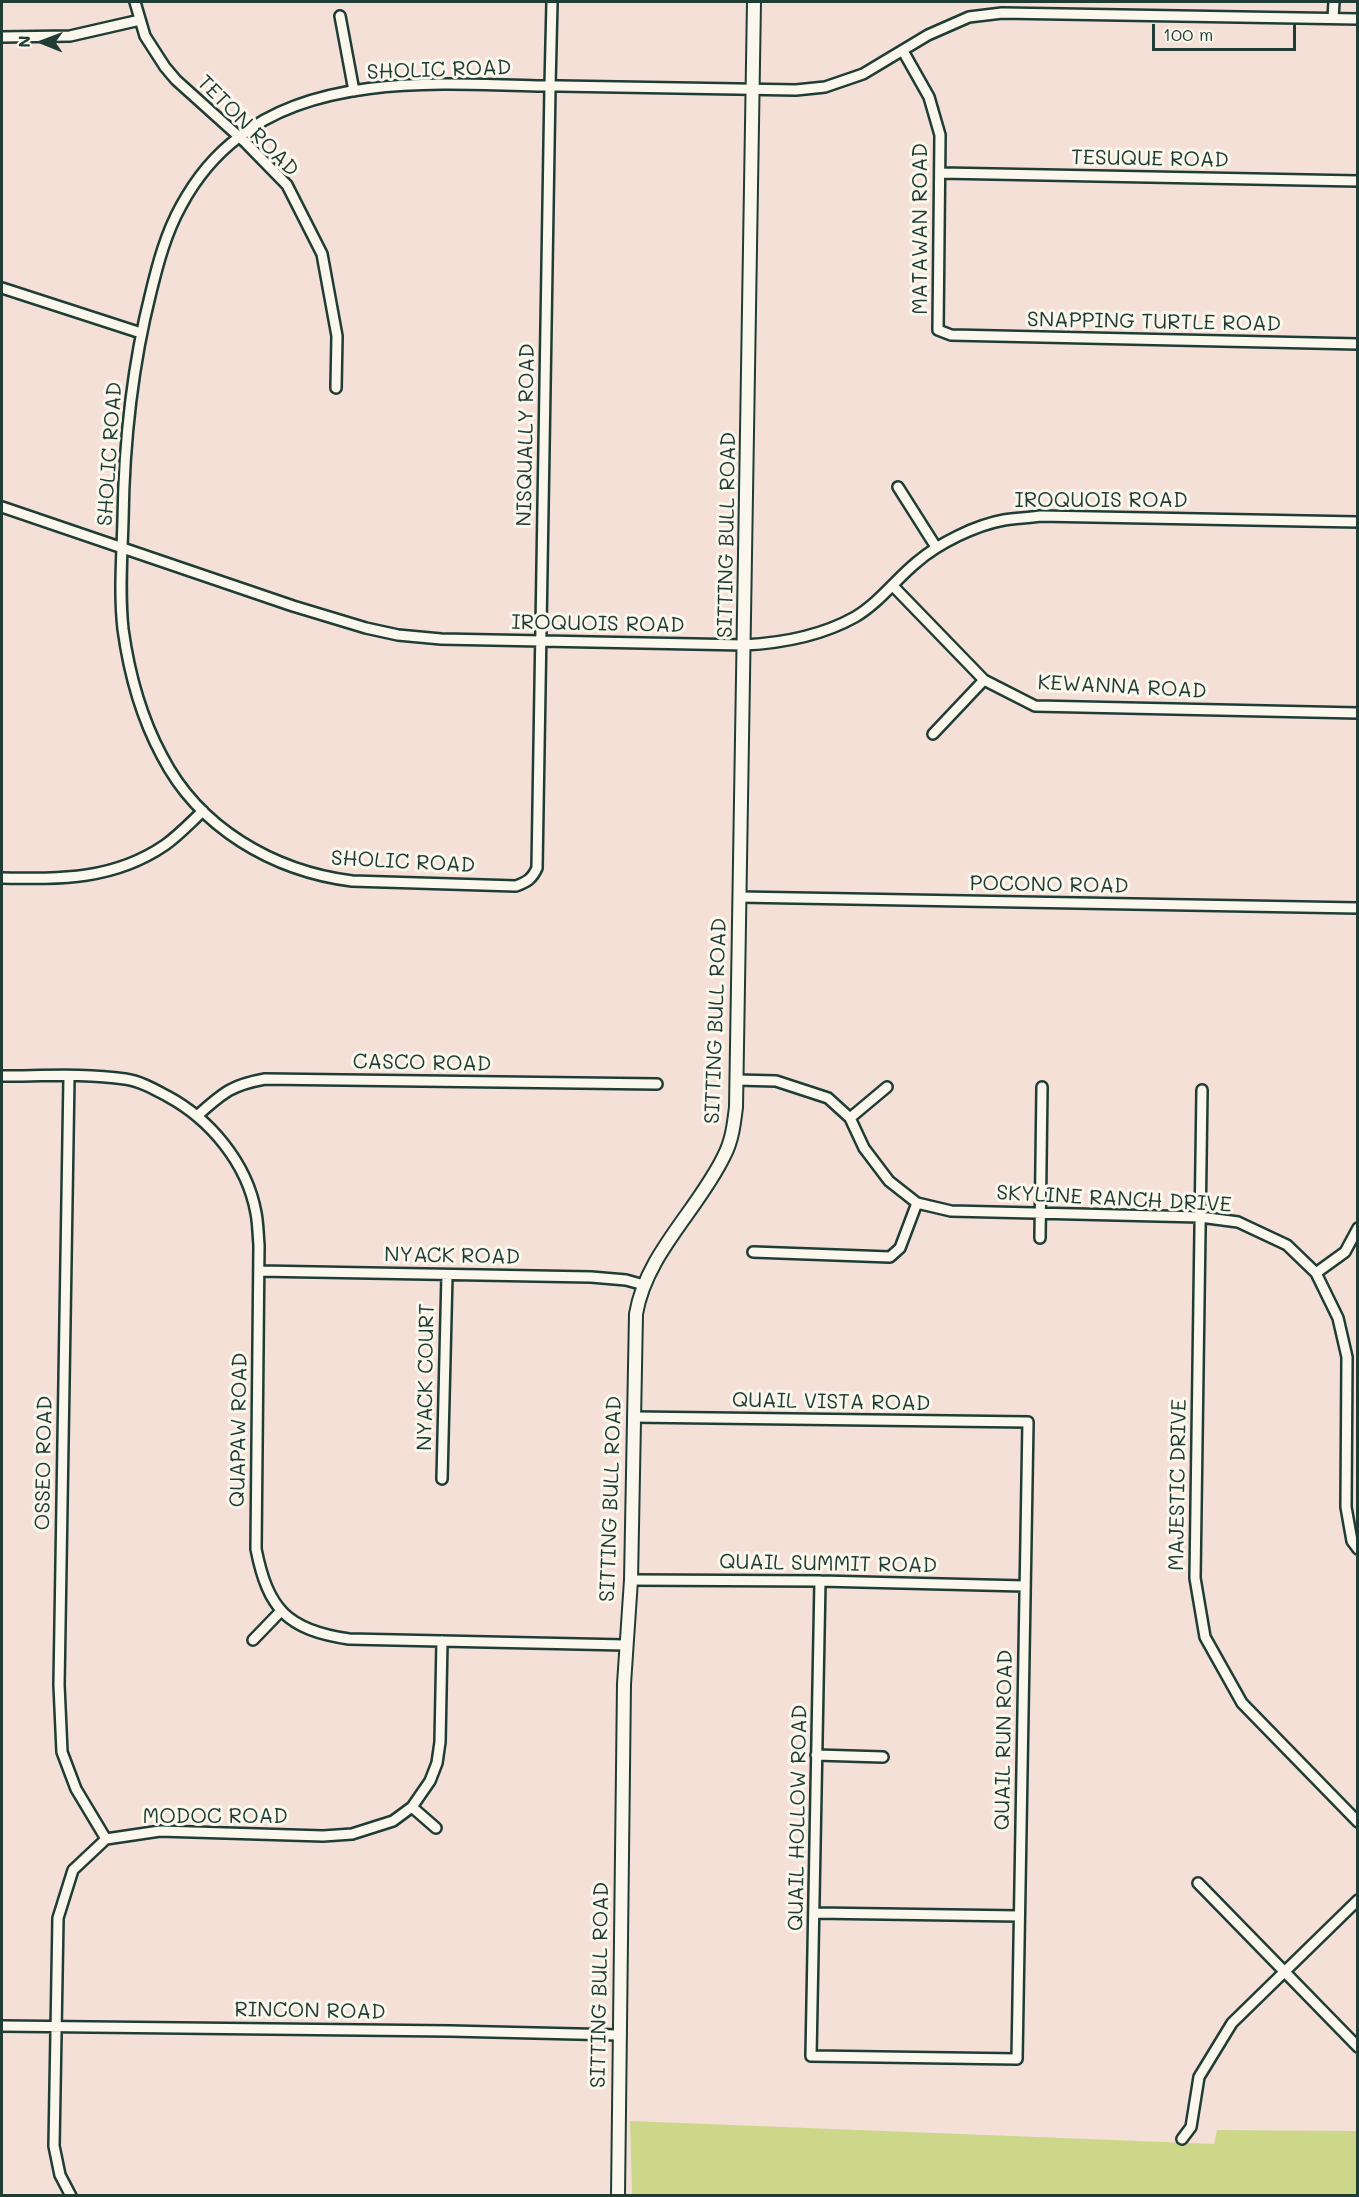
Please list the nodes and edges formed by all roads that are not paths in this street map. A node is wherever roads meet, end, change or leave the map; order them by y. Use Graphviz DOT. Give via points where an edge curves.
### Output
graph roads {
  1 [pos="135,2"];
  2 [pos="552,2"];
  3 [pos="754,2"];
  4 [pos="1334,2"];
  5 [pos="340,16"];
  6 [pos="1333,18"];
  7 [pos="1358,19"];
  8 [pos="140,20"];
  9 [pos="2,37"];
  10 [pos="903,51"];
  11 [pos="550,86"];
  12 [pos="753,90"];
  13 [pos="354,91"];
  14 [pos="239,137"];
  15 [pos="941,173"];
  16 [pos="1358,181"];
  17 [pos="2,288"];
  18 [pos="141,333"];
  19 [pos="951,335"];
  20 [pos="1358,344"];
  21 [pos="336,388"];
  22 [pos="898,487"];
  23 [pos="2,507"];
  24 [pos="1358,522"];
  25 [pos="936,547"];
  26 [pos="122,548"];
  27 [pos="893,586"];
  28 [pos="541,641"];
  29 [pos="744,645"];
  30 [pos="984,680"];
  31 [pos="1358,713"];
  32 [pos="933,734"];
  33 [pos="203,811"];
  34 [pos="537,868"];
  35 [pos="2,878"];
  36 [pos="739,897"];
  37 [pos="1358,908"];
  38 [pos="2,1076"];
  39 [pos="69,1077"];
  40 [pos="736,1080"];
  41 [pos="657,1084"];
  42 [pos="887,1087"];
  43 [pos="1042,1087"];
  44 [pos="1202,1090"];
  45 [pos="198,1115"];
  46 [pos="850,1118"];
  47 [pos="917,1203"];
  48 [pos="1040,1213"];
  49 [pos="1200,1217"];
  50 [pos="1358,1228"];
  51 [pos="1040,1238"];
  52 [pos="753,1252"];
  53 [pos="259,1271"];
  54 [pos="1316,1273"];
  55 [pos="447,1275"];
  56 [pos="644,1285"];
  57 [pos="1347,1387"];
  58 [pos="1358,1387"];
  59 [pos="633,1418"];
  60 [pos="1028,1422"];
  61 [pos="442,1479"];
  62 [pos="1358,1549"];
  63 [pos="631,1580"];
  64 [pos="820,1581"];
  65 [pos="1024,1586"];
  66 [pos="281,1611"];
  67 [pos="253,1640"];
  68 [pos="442,1641"];
  69 [pos="625,1645"];
  70 [pos="816,1755"];
  71 [pos="883,1757"];
  72 [pos="412,1807"];
  73 [pos="1358,1822"];
  74 [pos="436,1828"];
  75 [pos="106,1839"];
  76 [pos="1198,1883"];
  77 [pos="1358,1900"];
  78 [pos="814,1913"];
  79 [pos="1019,1916"];
  80 [pos="1284,1972"];
  81 [pos="2,2026"];
  82 [pos="55,2027"];
  83 [pos="619,2035"];
  84 [pos="1358,2047"];
  85 [pos="1017,2059"];
  86 [pos="1182,2139"];
  87 [pos="71,2196"];
  88 [pos="618,2196"];
  1 -- 8 [label="street, TETON ROAD"];
  2 -- 11 [label="street, NISQUALLY ROAD"];
  3 -- 12 [label="street, SITTING BULL ROAD"];
  4 -- 6 [label="street"];
  5 -- 13 [label="street"];
  6 -- 7 [label="street, SHOLIC ROAD"];
  6 -- 10 [label="street, SHOLIC ROAD" via="1002,13 969,18 928,35"];
  8 -- 9 [label="street" via="70,36"];
  8 -- 14 [label="street, TETON ROAD" via="145,36 176,80"];
  10 -- 12 [label="street, SHOLIC ROAD" via="862,74 825,87"];
  10 -- 15 [label="street, MATAWAN ROAD" via="929,97 940,135"];
  11 -- 12 [label="street, SHOLIC ROAD"];
  11 -- 13 [label="street, SHOLIC ROAD" via="411,84"];
  11 -- 28 [label="street, NISQUALLY ROAD"];
  12 -- 29 [label="street, SITTING BULL ROAD"];
  13 -- 14 [label="street, SHOLIC ROAD" via="282,112"];
  14 -- 18 [label="street, SHOLIC ROAD" via="216,158 181,205 168,233"];
  14 -- 21 [label="street, TETON ROAD" via="286,185 322,254 337,336"];
  15 -- 16 [label="street, TESUQUE ROAD"];
  15 -- 19 [label="street, MATAWAN ROAD" via="938,330"];
  17 -- 18 [label="street"];
  18 -- 26 [label="street, SHOLIC ROAD" via="127,423"];
  19 -- 20 [label="street, SNAPPING TURTLE ROAD"];
  22 -- 25 [label="street"];
  23 -- 26 [label="street, IROQUOIS ROAD"];
  24 -- 25 [label="street, IROQUOIS ROAD" via="1040,516 1002,520"];
  25 -- 27 [label="street, IROQUOIS ROAD"];
  26 -- 28 [label="street, IROQUOIS ROAD" via="366,628 441,639"];
  26 -- 33 [label="street, SHOLIC ROAD" via="123,627 140,703 163,759"];
  27 -- 29 [label="street, IROQUOIS ROAD" via="858,615 830,630 772,644"];
  27 -- 30 [label="street, KEWANNA ROAD"];
  28 -- 29 [label="street, IROQUOIS ROAD"];
  28 -- 34 [label="street, NISQUALLY ROAD"];
  29 -- 36 [label="street, SITTING BULL ROAD"];
  30 -- 31 [label="street, KEWANNA ROAD" via="1035,706"];
  30 -- 32 [label="street"];
  33 -- 34 [label="street, SHOLIC ROAD" via="234,837 273,861 329,878 516,886 527,882"];
  33 -- 35 [label="street" via="166,844 111,871 75,878"];
  36 -- 37 [label="street, POCONO ROAD"];
  36 -- 40 [label="street, SITTING BULL ROAD"];
  38 -- 39 [label="street, QUAPAW ROAD"];
  39 -- 45 [label="street, QUAPAW ROAD" via="127,1079 152,1088"];
  39 -- 75 [label="street, OSSEO ROAD" via="59,1685 62,1752 76,1789"];
  40 -- 46 [label="street, SKYLINE RANCH DRIVE" via="776,1081 794,1086 828,1098"];
  40 -- 56 [label="street, SITTING BULL ROAD" via="734,1125 725,1155"];
  41 -- 45 [label="street, CASCO ROAD" via="265,1079 241,1083"];
  42 -- 46 [label="street"];
  43 -- 48 [label="street"];
  44 -- 49 [label="street, MAJESTIC DRIVE"];
  45 -- 53 [label="street, QUAPAW ROAD" via="218,1135 247,1184 256,1211"];
  46 -- 47 [label="street, SKYLINE RANCH DRIVE" via="864,1148 889,1181"];
  47 -- 48 [label="street, SKYLINE RANCH DRIVE" via="951,1210"];
  47 -- 52 [label="street" via="900,1248 890,1257"];
  48 -- 49 [label="street, SKYLINE RANCH DRIVE"];
  48 -- 51 [label="street"];
  49 -- 54 [label="street, SKYLINE RANCH DRIVE" via="1238,1222 1287,1245"];
  49 -- 73 [label="street, MAJESTIC DRIVE" via="1195,1578 1205,1637 1242,1703"];
  50 -- 54 [label="street" via="1345,1252"];
  53 -- 55 [label="street, NYACK ROAD"];
  53 -- 66 [label="street, QUAPAW ROAD" via="256,1549 267,1591"];
  54 -- 57 [label="street, SKYLINE RANCH DRIVE" via="1338,1318 1347,1357"];
  55 -- 56 [label="street, NYACK ROAD" via="591,1277"];
  55 -- 61 [label="street, NYACK COURT"];
  56 -- 59 [label="street, SITTING BULL ROAD" via="635,1331"];
  57 -- 58 [label="street"];
  57 -- 62 [label="street, SKYLINE RANCH DRIVE" via="1346,1507 1352,1541"];
  59 -- 60 [label="street, QUAIL VISTA ROAD"];
  59 -- 63 [label="street, SITTING BULL ROAD"];
  60 -- 65 [label="street, QUAIL RUN ROAD"];
  63 -- 64 [label="street, QUAIL SUMMIT ROAD"];
  63 -- 69 [label="street, SITTING BULL ROAD"];
  64 -- 65 [label="street, QUAIL SUMMIT ROAD"];
  64 -- 70 [label="street, QUAIL HOLLOW ROAD"];
  65 -- 79 [label="street, QUAIL RUN ROAD"];
  66 -- 67 [label="street"];
  66 -- 68 [label="street, QUAPAW ROAD" via="300,1626 329,1636"];
  68 -- 69 [label="street, QUAPAW ROAD"];
  68 -- 72 [label="street, MODOC ROAD" via="437,1763 430,1782"];
  69 -- 83 [label="street, SITTING BULL ROAD"];
  70 -- 71 [label="street"];
  70 -- 78 [label="street, QUAIL HOLLOW ROAD"];
  72 -- 74 [label="street"];
  72 -- 75 [label="street, MODOC ROAD" via="393,1821 352,1834 160,1831"];
  75 -- 82 [label="street" via="73,1870 58,1918"];
  76 -- 80 [label="street"];
  77 -- 80 [label="street"];
  78 -- 79 [label="street"];
  78 -- 85 [label="street, QUAIL HOLLOW ROAD" via="811,2056"];
  79 -- 85 [label="street, QUAIL RUN ROAD"];
  80 -- 84 [label="street"];
  80 -- 86 [label="street" via="1232,2023 1199,2077 1191,2127"];
  81 -- 82 [label="street, RINCON ROAD"];
  82 -- 83 [label="street, RINCON ROAD"];
  82 -- 87 [label="street" via="54,2146 60,2175"];
  83 -- 88 [label="street, SITTING BULL ROAD"];
}
